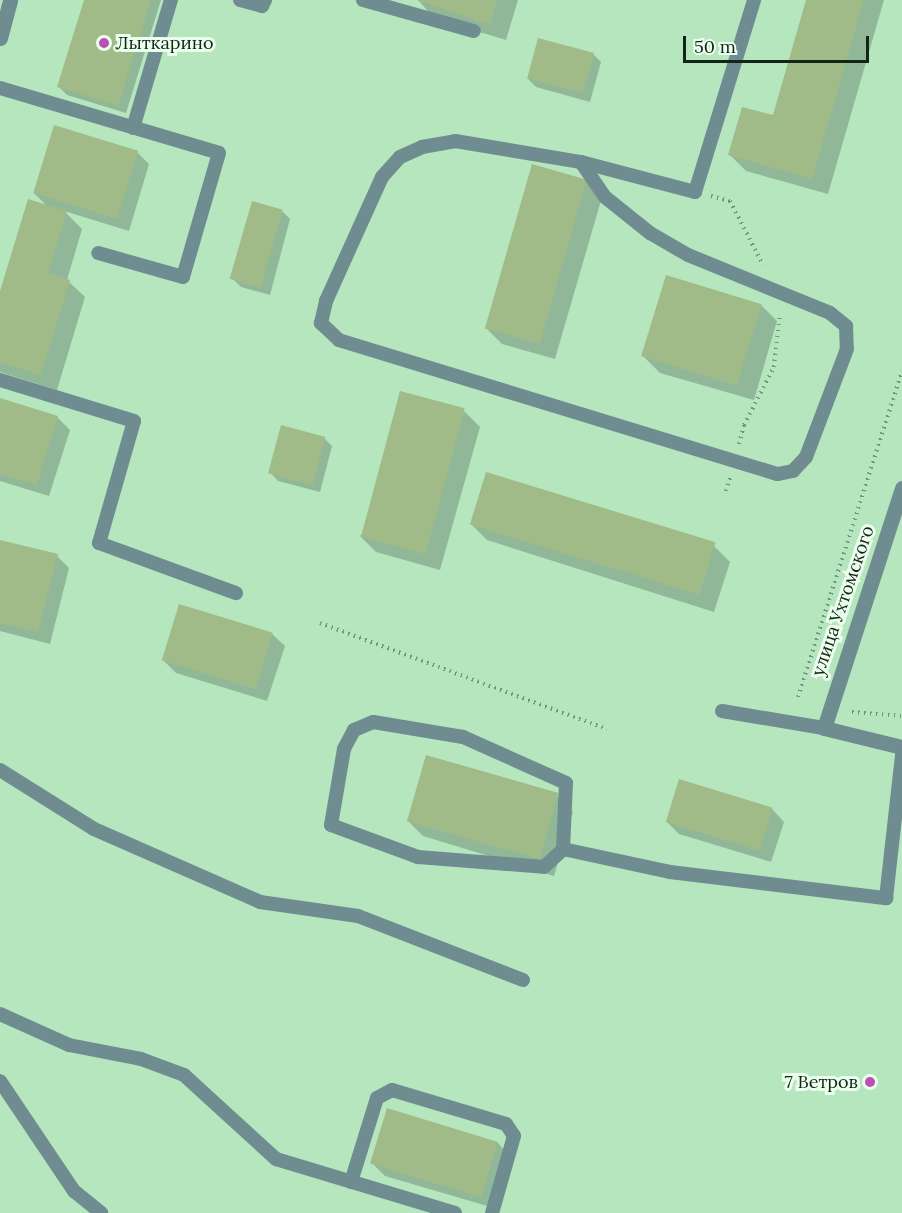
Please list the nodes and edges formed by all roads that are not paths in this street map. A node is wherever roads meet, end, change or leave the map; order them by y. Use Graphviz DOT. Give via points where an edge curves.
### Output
graph roads {
  1 [pos="8,0"];
  2 [pos="171,0"];
  3 [pos="240,0"];
  4 [pos="265,0"];
  5 [pos="363,0"];
  6 [pos="754,0"];
  7 [pos="474,31"];
  8 [pos="0,38"];
  9 [pos="0,88"];
  10 [pos="133,128"];
  11 [pos="581,162"];
  12 [pos="98,253"];
  13 [pos="0,380"];
  14 [pos="902,488"];
  15 [pos="236,593"];
  16 [pos="722,711"];
  17 [pos="824,728"];
  18 [pos="902,747"];
  19 [pos="902,755"];
  20 [pos="0,770"];
  21 [pos="563,849"];
  22 [pos="523,980"];
  23 [pos="0,1014"];
  24 [pos="0,1081"];
  25 [pos="351,1182"];
  26 [pos="101,1213"];
  27 [pos="455,1213"];
  28 [pos="492,1213"];
  1 -- 8 [label="street"];
  2 -- 10 [label="lane"];
  3 -- 4 [label="lane" via="262,6"];
  5 -- 7 [label="lane"];
  6 -- 11 [label="lane" via="695,192"];
  9 -- 10 [label="lane"];
  10 -- 12 [label="lane" via="219,153 183,277"];
  11 -- 11 [label="lane" via="605,197 650,233 688,255 830,313 846,326 847,349 806,457 793,471 777,474 339,340 321,323 326,302 382,177 400,157 422,147 455,141"];
  13 -- 15 [label="lane" via="134,421 99,543"];
  14 -- 17 [label="street, улица Ухтомского"];
  16 -- 17 [label="lane"];
  17 -- 18 [label="street"];
  19 -- 21 [label="lane" via="886,898 670,872"];
  20 -- 22 [label="lane" via="94,829 260,902 358,916"];
  21 -- 21 [label="lane" via="544,867 488,865 418,857 331,825 344,749 354,730 373,722 463,737 566,783"];
  23 -- 25 [label="lane" via="69,1045 141,1059 184,1075 276,1159"];
  24 -- 26 [label="lane" via="74,1191"];
  25 -- 27 [label="lane"];
  25 -- 28 [label="lane" via="377,1098 392,1090 506,1124 514,1136"];
}
